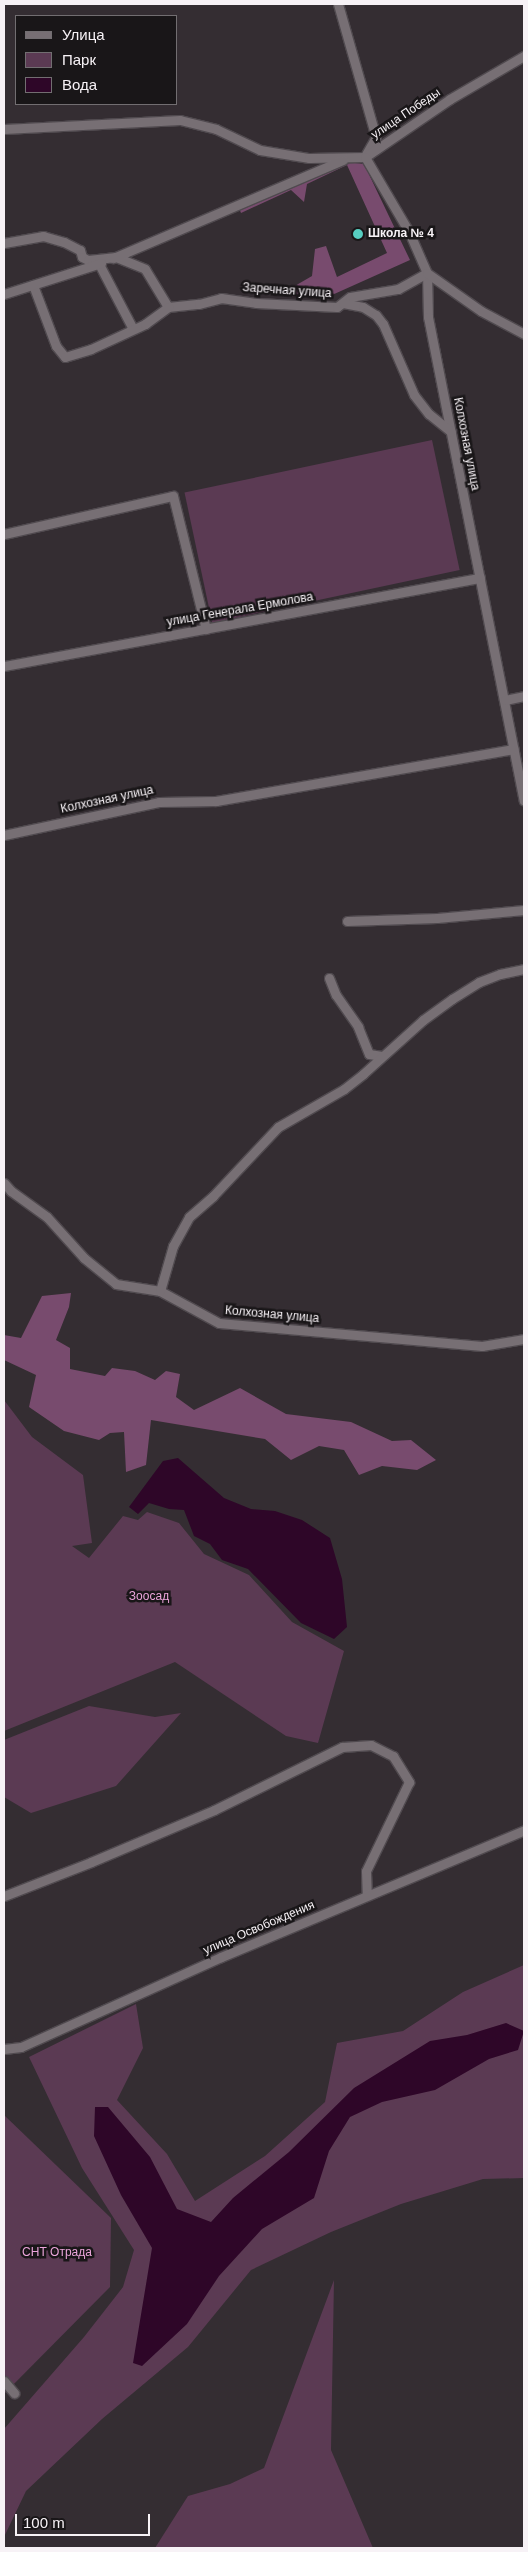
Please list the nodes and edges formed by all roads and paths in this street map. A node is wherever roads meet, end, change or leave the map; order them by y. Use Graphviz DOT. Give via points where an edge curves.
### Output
graph roads {
  1 [pos="338,4"];
  2 [pos="524,56"];
  3 [pos="4,129"];
  4 [pos="365,157"];
  5 [pos="348,158"];
  6 [pos="4,243"];
  7 [pos="116,257"];
  8 [pos="99,264"];
  9 [pos="427,273"];
  10 [pos="32,285"];
  11 [pos="4,294"];
  12 [pos="343,303"];
  13 [pos="168,307"];
  14 [pos="133,330"];
  15 [pos="524,334"];
  16 [pos="451,432"];
  17 [pos="4,534"];
  18 [pos="480,578"];
  19 [pos="206,629"];
  20 [pos="4,666"];
  21 [pos="524,696"];
  22 [pos="505,700"];
  23 [pos="513,748"];
  24 [pos="524,801"];
  25 [pos="4,835"];
  26 [pos="524,910"];
  27 [pos="347,921"];
  28 [pos="524,969"];
  29 [pos="329,978"];
  30 [pos="382,1056"];
  31 [pos="4,1183"];
  32 [pos="160,1291"];
  33 [pos="524,1339"];
  34 [pos="524,1830"];
  35 [pos="4,1896"];
  36 [pos="367,1896"];
  37 [pos="4,2049"];
  38 [pos="4,2381"];
  39 [pos="14,2393"];
  1 -- 4 [label="street, улица Победы" via="376,137"];
  2 -- 4 [label="street, улица Победы" via="450,99"];
  3 -- 5 [label="street" via="180,120 216,129 260,150 309,158"];
  4 -- 5 [label="street"];
  4 -- 9 [label="street, Колхозная улица" via="409,232"];
  5 -- 7 [label="street"];
  6 -- 7 [label="street" via="43,236 80,250 82,257 88,260"];
  7 -- 8 [label="street"];
  7 -- 13 [label="street" via="145,269"];
  8 -- 10 [label="street"];
  8 -- 14 [label="street"];
  9 -- 12 [label="street, Заречная улица" via="398,289 350,298"];
  9 -- 15 [label="street" via="481,311"];
  9 -- 16 [label="street, Колхозная улица" via="428,317"];
  10 -- 11 [label="street"];
  10 -- 14 [label="street" via="56,346 65,356 91,350"];
  12 -- 13 [label="street, Заречная улица" via="337,307 220,298 200,304"];
  12 -- 16 [label="street" via="376,315 414,395"];
  13 -- 14 [label="street" via="162,314"];
  16 -- 18 [label="street, Колхозная улица"];
  17 -- 19 [label="street" via="173,496"];
  18 -- 19 [label="street, улица Генерала Ермолова"];
  18 -- 22 [label="street, Колхозная улица"];
  19 -- 20 [label="street, улица Генерала Ермолова"];
  21 -- 22 [label="street"];
  22 -- 23 [label="street, Колхозная улица"];
  23 -- 24 [label="street, Колхозная улица"];
  23 -- 25 [label="street, Колхозная улица" via="216,801 159,802"];
  26 -- 27 [label="street" via="438,918"];
  28 -- 30 [label="street" via="500,974 472,987 423,1020"];
  29 -- 30 [label="street" via="336,995 358,1027 369,1054"];
  30 -- 32 [label="street" via="344,1089 278,1127 189,1217 172,1246"];
  31 -- 32 [label="street, Колхозная улица" via="47,1217 84,1258 116,1284"];
  32 -- 33 [label="street, Колхозная улица" via="219,1323 482,1346"];
  34 -- 36 [label="street, улица Освобождения"];
  35 -- 36 [label="street" via="214,1810 342,1747 371,1745 393,1756 409,1782 366,1871"];
  36 -- 37 [label="street, улица Освобождения" via="21,2047"];
  38 -- 39 [label="street"];
}
